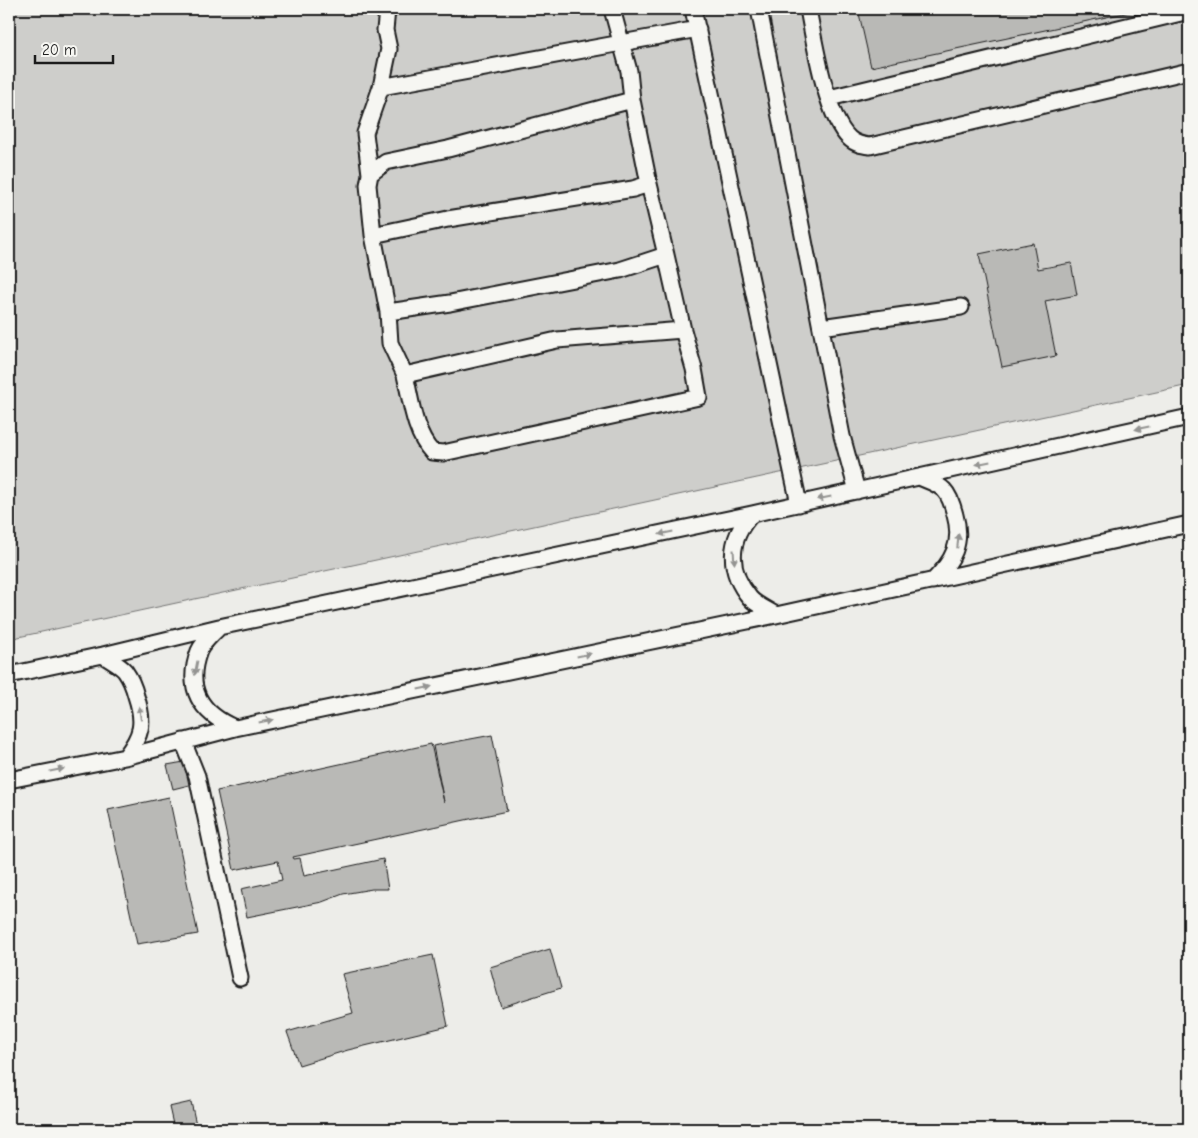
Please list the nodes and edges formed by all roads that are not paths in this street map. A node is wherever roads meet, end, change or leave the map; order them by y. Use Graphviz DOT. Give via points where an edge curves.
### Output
graph roads {
  1 [pos="388,9"];
  2 [pos="612,9"];
  3 [pos="693,9"];
  4 [pos="759,9"];
  5 [pos="808,9"];
  6 [pos="1189,12"];
  7 [pos="698,29"];
  8 [pos="622,44"];
  9 [pos="1189,72"];
  10 [pos="381,87"];
  11 [pos="829,98"];
  12 [pos="632,100"];
  13 [pos="370,174"];
  14 [pos="649,184"];
  15 [pos="373,235"];
  16 [pos="666,255"];
  17 [pos="961,307"];
  18 [pos="388,312"];
  19 [pos="821,327"];
  20 [pos="682,330"];
  21 [pos="405,375"];
  22 [pos="1189,417"];
  23 [pos="919,477"];
  24 [pos="857,492"];
  25 [pos="799,504"];
  26 [pos="752,514"];
  27 [pos="1189,524"];
  28 [pos="933,581"];
  29 [pos="776,615"];
  30 [pos="219,626"];
  31 [pos="103,656"];
  32 [pos="9,675"];
  33 [pos="235,728"];
  34 [pos="183,741"];
  35 [pos="125,757"];
  36 [pos="9,780"];
  37 [pos="240,978"];
  1 -- 10 [label="lane" via="386,30 389,49"];
  2 -- 8 [label="lane"];
  3 -- 7 [label="lane"];
  4 -- 19 [label="lane"];
  5 -- 11 [label="lane"];
  6 -- 11 [label="lane"];
  7 -- 8 [label="lane"];
  7 -- 25 [label="lane"];
  8 -- 10 [label="lane"];
  8 -- 12 [label="lane"];
  9 -- 11 [label="lane" via="870,146 857,144 848,137"];
  10 -- 13 [label="lane" via="365,133"];
  12 -- 13 [label="lane" via="448,149 386,162"];
  12 -- 14 [label="lane"];
  13 -- 15 [label="lane" via="368,185"];
  14 -- 15 [label="lane"];
  14 -- 16 [label="lane"];
  15 -- 18 [label="lane"];
  16 -- 18 [label="lane" via="620,270"];
  16 -- 20 [label="lane"];
  17 -- 19 [label="lane"];
  18 -- 21 [label="lane" via="390,343"];
  19 -- 24 [label="lane" via="842,436"];
  20 -- 21 [label="lane" via="558,340"];
  20 -- 21 [label="lane" via="699,397 443,453 432,452 425,444"];
  22 -- 23 [label="lane, one-way"];
  23 -- 24 [label="lane"];
  28 -- 23 [label="lane, one-way" via="948,567 957,550 959,529 945,491"];
  24 -- 25 [label="lane, one-way"];
  25 -- 26 [label="lane"];
  26 -- 29 [label="lane, one-way" via="740,526 734,544 734,562 750,599"];
  26 -- 30 [label="lane, one-way"];
  27 -- 28 [label="lane"];
  28 -- 29 [label="lane"];
  33 -- 29 [label="lane, one-way"];
  30 -- 31 [label="lane"];
  30 -- 33 [label="lane, one-way" via="200,649 194,674 198,697 208,713"];
  31 -- 32 [label="lane"];
  35 -- 31 [label="lane, one-way" via="136,743 142,713 124,670"];
  33 -- 34 [label="lane"];
  34 -- 35 [label="lane"];
  34 -- 37 [label="lane" via="197,776"];
  36 -- 35 [label="lane, one-way"];
}
